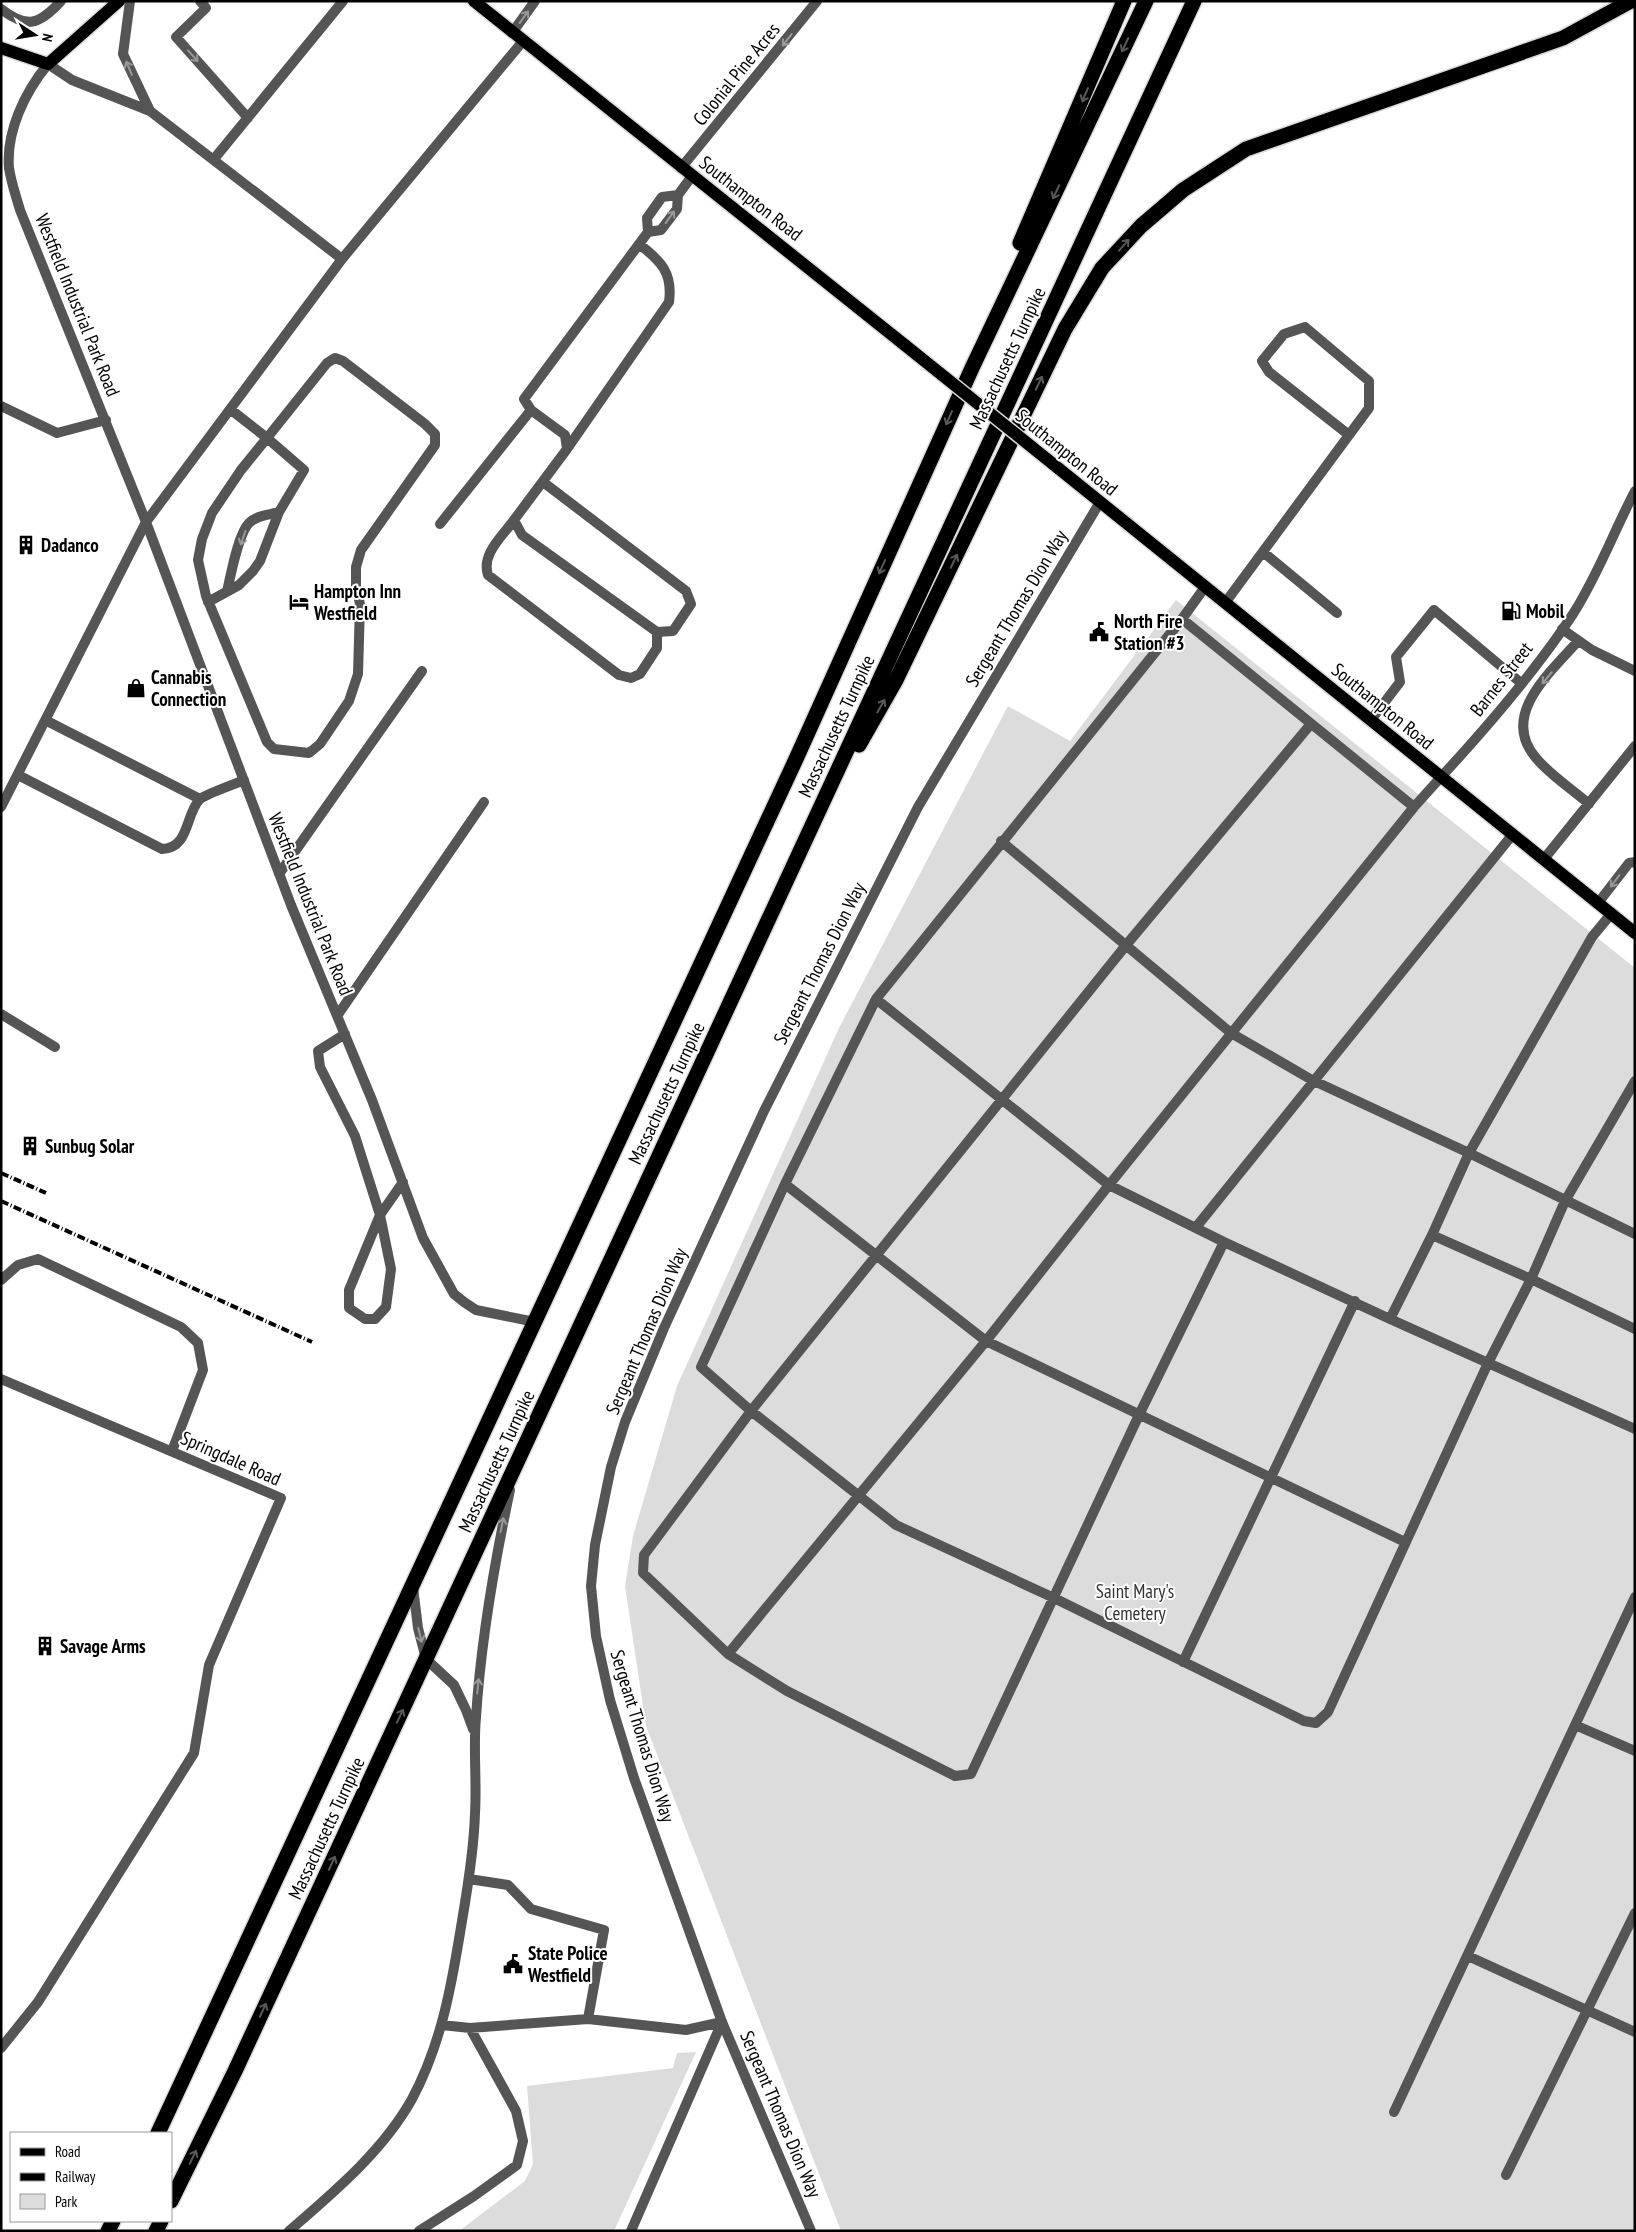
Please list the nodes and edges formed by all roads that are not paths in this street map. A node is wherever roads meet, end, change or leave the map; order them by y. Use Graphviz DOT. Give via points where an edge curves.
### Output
graph roads {
  1 [pos="60,1"];
  2 [pos="119,1"];
  3 [pos="130,1"];
  4 [pos="343,1"];
  5 [pos="474,1"];
  6 [pos="535,1"];
  7 [pos="817,1"];
  8 [pos="1124,1"];
  9 [pos="1146,1"];
  10 [pos="1194,1"];
  11 [pos="1631,1"];
  12 [pos="203,5"];
  13 [pos="1,9"];
  14 [pos="512,33"];
  15 [pos="523,41"];
  16 [pos="1,48"];
  17 [pos="48,64"];
  18 [pos="150,111"];
  19 [pos="248,118"];
  20 [pos="214,159"];
  21 [pos="686,172"];
  22 [pos="678,195"];
  23 [pos="648,232"];
  24 [pos="639,244"];
  25 [pos="342,259"];
  26 [pos="972,368"];
  27 [pos="1,406"];
  28 [pos="230,409"];
  29 [pos="531,410"];
  30 [pos="106,420"];
  31 [pos="1349,435"];
  32 [pos="267,438"];
  33 [pos="567,449"];
  34 [pos="543,482"];
  35 [pos="1635,491"];
  36 [pos="1100,502"];
  37 [pos="279,512"];
  38 [pos="514,520"];
  39 [pos="146,522"];
  40 [pos="440,524"];
  41 [pos="1263,552"];
  42 [pos="1205,588"];
  43 [pos="227,591"];
  44 [pos="208,602"];
  45 [pos="1225,603"];
  46 [pos="1337,613"];
  47 [pos="1182,619"];
  48 [pos="1562,629"];
  49 [pos="657,632"];
  50 [pos="1578,641"];
  51 [pos="422,671"];
  52 [pos="1635,671"];
  53 [pos="1522,683"];
  54 [pos="1371,720"];
  55 [pos="47,721"];
  56 [pos="1310,724"];
  57 [pos="1635,746"];
  58 [pos="18,775"];
  59 [pos="1441,777"];
  60 [pos="244,780"];
  61 [pos="200,799"];
  62 [pos="484,802"];
  63 [pos="1589,804"];
  64 [pos="1,807"];
  65 [pos="1414,807"];
  66 [pos="1513,834"];
  67 [pos="805,840"];
  68 [pos="1001,842"];
  69 [pos="1544,859"];
  70 [pos="1635,862"];
  71 [pos="279,874"];
  72 [pos="1598,903"];
  73 [pos="1611,914"];
  74 [pos="1635,933"];
  75 [pos="1127,944"];
  76 [pos="876,999"];
  77 [pos="1,1014"];
  78 [pos="337,1016"];
  79 [pos="1231,1033"];
  80 [pos="345,1034"];
  81 [pos="55,1047"];
  82 [pos="1312,1080"];
  83 [pos="1635,1081"];
  84 [pos="1003,1098"];
  85 [pos="1469,1153"];
  86 [pos="403,1182"];
  87 [pos="785,1184"];
  88 [pos="1109,1185"];
  89 [pos="1565,1201"];
  90 [pos="380,1215"];
  91 [pos="1197,1226"];
  92 [pos="1635,1234"];
  93 [pos="1432,1235"];
  94 [pos="1224,1242"];
  95 [pos="876,1255"];
  96 [pos="1531,1279"];
  97 [pos="1,1280"];
  98 [pos="1355,1301"];
  99 [pos="1390,1319"];
  100 [pos="535,1322"];
  101 [pos="1635,1329"];
  102 [pos="986,1341"];
  103 [pos="1488,1362"];
  104 [pos="1,1379"];
  105 [pos="751,1410"];
  106 [pos="1139,1415"];
  107 [pos="1635,1429"];
  108 [pos="172,1451"];
  109 [pos="514,1469"];
  110 [pos="1272,1477"];
  111 [pos="858,1497"];
  112 [pos="1406,1542"];
  113 [pos="413,1587"];
  114 [pos="1635,1597"];
  115 [pos="1054,1598"];
  116 [pos="728,1654"];
  117 [pos="426,1659"];
  118 [pos="1183,1662"];
  119 [pos="1575,1725"];
  120 [pos="475,1735"];
  121 [pos="1635,1751"];
  122 [pos="469,1879"];
  123 [pos="1635,1913"];
  124 [pos="1468,1956"];
  125 [pos="1587,2010"];
  126 [pos="588,2019"];
  127 [pos="722,2022"];
  128 [pos="442,2025"];
  129 [pos="470,2028"];
  130 [pos="1635,2032"];
  131 [pos="1,2048"];
  132 [pos="1394,2112"];
  133 [pos="158,2132"];
  134 [pos="1506,2175"];
  135 [pos="172,2199"];
  136 [pos="289,2231"];
  137 [pos="419,2231"];
  138 [pos="631,2231"];
  139 [pos="811,2231"];
  1 -- 13 [label="street" via="45,15 28,23"];
  2 -- 17 [label="main road"];
  18 -- 3 [label="street, one-way" via="123,54"];
  4 -- 19 [label="street"];
  5 -- 14 [label="main road, Southampton Road"];
  14 -- 6 [label="street, one-way"];
  7 -- 21 [label="street, Colonial Pine Acres, one-way"];
  8 -- 26 [label="highway, one-way" via="990,313"];
  9 -- 26 [label="highway, Massachusetts Turnpike, one-way"];
  10 -- 67 [label="highway, Massachusetts Turnpike"];
  67 -- 11 [label="highway, one-way" via="896,680 1064,328 1102,268 1141,226 1183,190 1246,149 1563,38"];
  12 -- 19 [label="street, one-way" via="176,37"];
  14 -- 15 [label="main road, Southampton Road"];
  15 -- 21 [label="main road, Southampton Road"];
  15 -- 25 [label="street"];
  16 -- 17 [label="main road"];
  17 -- 18 [label="street" via="72,80"];
  17 -- 30 [label="street, Westfield Industrial Park Road" via="26,97 17,118 10,148 11,182"];
  18 -- 20 [label="street"];
  19 -- 20 [label="street"];
  20 -- 25 [label="street"];
  21 -- 22 [label="street, Colonial Pine Acres"];
  21 -- 36 [label="main road, Southampton Road, bridge"];
  23 -- 22 [label="street, one-way" via="661,230 677,209"];
  22 -- 23 [label="street" via="662,197 647,218"];
  23 -- 24 [label="street"];
  24 -- 29 [label="street" via="524,399"];
  24 -- 33 [label="street" via="659,260 668,276 671,287 669,302"];
  25 -- 28 [label="street"];
  26 -- 100 [label="highway, Massachusetts Turnpike, one-way" via="796,759"];
  27 -- 30 [label="street" via="57,433"];
  28 -- 32 [label="street"];
  28 -- 39 [label="street"];
  29 -- 33 [label="street" via="565,434"];
  29 -- 40 [label="street"];
  30 -- 39 [label="street, Westfield Industrial Park Road"];
  31 -- 31 [label="street" via="1369,408 1369,381 1305,327 1284,334 1262,361 1268,372"];
  31 -- 41 [label="street"];
  32 -- 37 [label="street" via="304,470"];
  32 -- 44 [label="street" via="212,513 202,539 198,560"];
  32 -- 44 [label="street" via="327,363 335,358 435,434 436,444 361,550 356,567 360,604 358,674 349,701 320,744 309,753 274,749 267,742"];
  33 -- 34 [label="street"];
  34 -- 38 [label="street"];
  34 -- 49 [label="street" via="686,591 691,604 673,631"];
  35 -- 48 [label="street, Barnes Street" via="1603,559"];
  36 -- 42 [label="main road, Southampton Road"];
  36 -- 127 [label="street, Sergeant Thomas Dion Way" via="918,807 764,1111 664,1328 625,1422 611,1467 595,1545 591,1586 600,1661 634,1778"];
  37 -- 43 [label="street" via="257,566 246,579"];
  37 -- 43 [label="street, one-way" via="260,516 249,524 243,534"];
  38 -- 49 [label="street" via="522,535"];
  38 -- 49 [label="street" via="487,556 484,565 488,575 620,675 632,678 640,674 657,648"];
  39 -- 55 [label="street"];
  39 -- 60 [label="street, Westfield Industrial Park Road"];
  41 -- 45 [label="street"];
  41 -- 46 [label="street"];
  42 -- 45 [label="main road, Southampton Road"];
  42 -- 47 [label="street"];
  43 -- 44 [label="street"];
  45 -- 54 [label="main road, Southampton Road"];
  47 -- 56 [label="street"];
  47 -- 68 [label="street"];
  48 -- 50 [label="street"];
  48 -- 53 [label="street, Barnes Street"];
  50 -- 52 [label="street"];
  50 -- 63 [label="street, one-way" via="1534,692 1521,727 1536,759"];
  51 -- 71 [label="street"];
  53 -- 54 [label="street" via="1434,610 1396,657 1400,682"];
  53 -- 59 [label="street, Barnes Street"];
  54 -- 59 [label="main road, Southampton Road"];
  55 -- 58 [label="street"];
  55 -- 61 [label="street"];
  56 -- 65 [label="street"];
  56 -- 75 [label="street"];
  57 -- 63 [label="street"];
  58 -- 61 [label="street" via="162,850 172,849 180,841"];
  58 -- 64 [label="street"];
  59 -- 65 [label="street, Barnes Street"];
  59 -- 66 [label="main road, Southampton Road"];
  60 -- 61 [label="street"];
  60 -- 71 [label="street, Westfield Industrial Park Road"];
  62 -- 78 [label="street"];
  63 -- 69 [label="street"];
  65 -- 79 [label="street, Barnes Street"];
  66 -- 69 [label="main road, Southampton Road"];
  66 -- 82 [label="street"];
  67 -- 109 [label="highway, Massachusetts Turnpike"];
  68 -- 75 [label="street"];
  68 -- 76 [label="street"];
  69 -- 72 [label="main road, Southampton Road"];
  70 -- 72 [label="street, one-way" via="1629,862"];
  71 -- 78 [label="street, Westfield Industrial Park Road"];
  72 -- 73 [label="main road, Southampton Road"];
  73 -- 74 [label="main road, Southampton Road"];
  73 -- 85 [label="street" via="1592,937"];
  75 -- 79 [label="street"];
  75 -- 84 [label="street"];
  76 -- 84 [label="street"];
  76 -- 87 [label="street"];
  77 -- 81 [label="street"];
  78 -- 80 [label="street, Westfield Industrial Park Road"];
  79 -- 82 [label="street"];
  79 -- 88 [label="street, Barnes Street"];
  80 -- 86 [label="street, Westfield Industrial Park Road"];
  80 -- 90 [label="street" via="318,1051 320,1067 356,1136"];
  82 -- 85 [label="street"];
  82 -- 91 [label="street"];
  83 -- 89 [label="street"];
  84 -- 88 [label="street"];
  84 -- 95 [label="street"];
  85 -- 89 [label="street"];
  85 -- 93 [label="street"];
  86 -- 90 [label="street"];
  86 -- 100 [label="street, Westfield Industrial Park Road" via="423,1238 454,1294 476,1310"];
  87 -- 95 [label="street"];
  87 -- 105 [label="street" via="701,1367"];
  88 -- 91 [label="street"];
  88 -- 102 [label="street, Barnes Street"];
  89 -- 92 [label="street"];
  89 -- 96 [label="street"];
  90 -- 90 [label="street" via="391,1269 386,1307 375,1319 365,1319 349,1308 349,1290"];
  91 -- 94 [label="street"];
  93 -- 96 [label="street"];
  93 -- 99 [label="street"];
  94 -- 98 [label="street"];
  94 -- 106 [label="street"];
  95 -- 102 [label="street"];
  95 -- 105 [label="street"];
  96 -- 101 [label="street"];
  96 -- 103 [label="street"];
  97 -- 108 [label="street" via="18,1265 38,1259 181,1327 198,1343 203,1370"];
  98 -- 99 [label="street"];
  98 -- 110 [label="street"];
  99 -- 103 [label="street"];
  100 -- 113 [label="highway, Massachusetts Turnpike"];
  102 -- 106 [label="street"];
  102 -- 111 [label="street, Barnes Street"];
  103 -- 107 [label="street"];
  103 -- 112 [label="street"];
  104 -- 108 [label="street, Springdale Road"];
  105 -- 111 [label="street"];
  105 -- 116 [label="street" via="644,1555 643,1573"];
  106 -- 110 [label="street"];
  106 -- 115 [label="street"];
  108 -- 131 [label="street, Springdale Road" via="281,1498 209,1665 194,1753 38,2002"];
  109 -- 117 [label="highway, Massachusetts Turnpike"];
  120 -- 109 [label="street, one-way" via="489,1596"];
  110 -- 112 [label="street"];
  110 -- 118 [label="street"];
  111 -- 115 [label="street" via="896,1525"];
  111 -- 116 [label="street, Barnes Street"];
  112 -- 118 [label="street" via="1328,1712 1316,1723 1304,1721"];
  113 -- 117 [label="street, one-way"];
  113 -- 133 [label="highway, Massachusetts Turnpike"];
  114 -- 119 [label="street"];
  115 -- 116 [label="street" via="971,1774 955,1776 787,1691"];
  115 -- 118 [label="street"];
  117 -- 120 [label="street" via="454,1685"];
  135 -- 117 [label="highway, Massachusetts Turnpike, one-way" via="235,2071"];
  119 -- 121 [label="street"];
  119 -- 124 [label="street"];
  120 -- 122 [label="street" via="475,1814"];
  122 -- 126 [label="street" via="508,1885 530,1909 604,1930"];
  122 -- 128 [label="street"];
  123 -- 125 [label="street"];
  124 -- 125 [label="street"];
  124 -- 132 [label="street"];
  125 -- 130 [label="street"];
  125 -- 134 [label="street"];
  126 -- 127 [label="street" via="686,2030"];
  126 -- 129 [label="street"];
  127 -- 138 [label="street"];
  127 -- 139 [label="street, Sergeant Thomas Dion Way"];
  128 -- 129 [label="street"];
  128 -- 136 [label="street" via="420,2082 401,2117 332,2193"];
  129 -- 137 [label="street" via="516,2111 523,2141 517,2165"];
}
